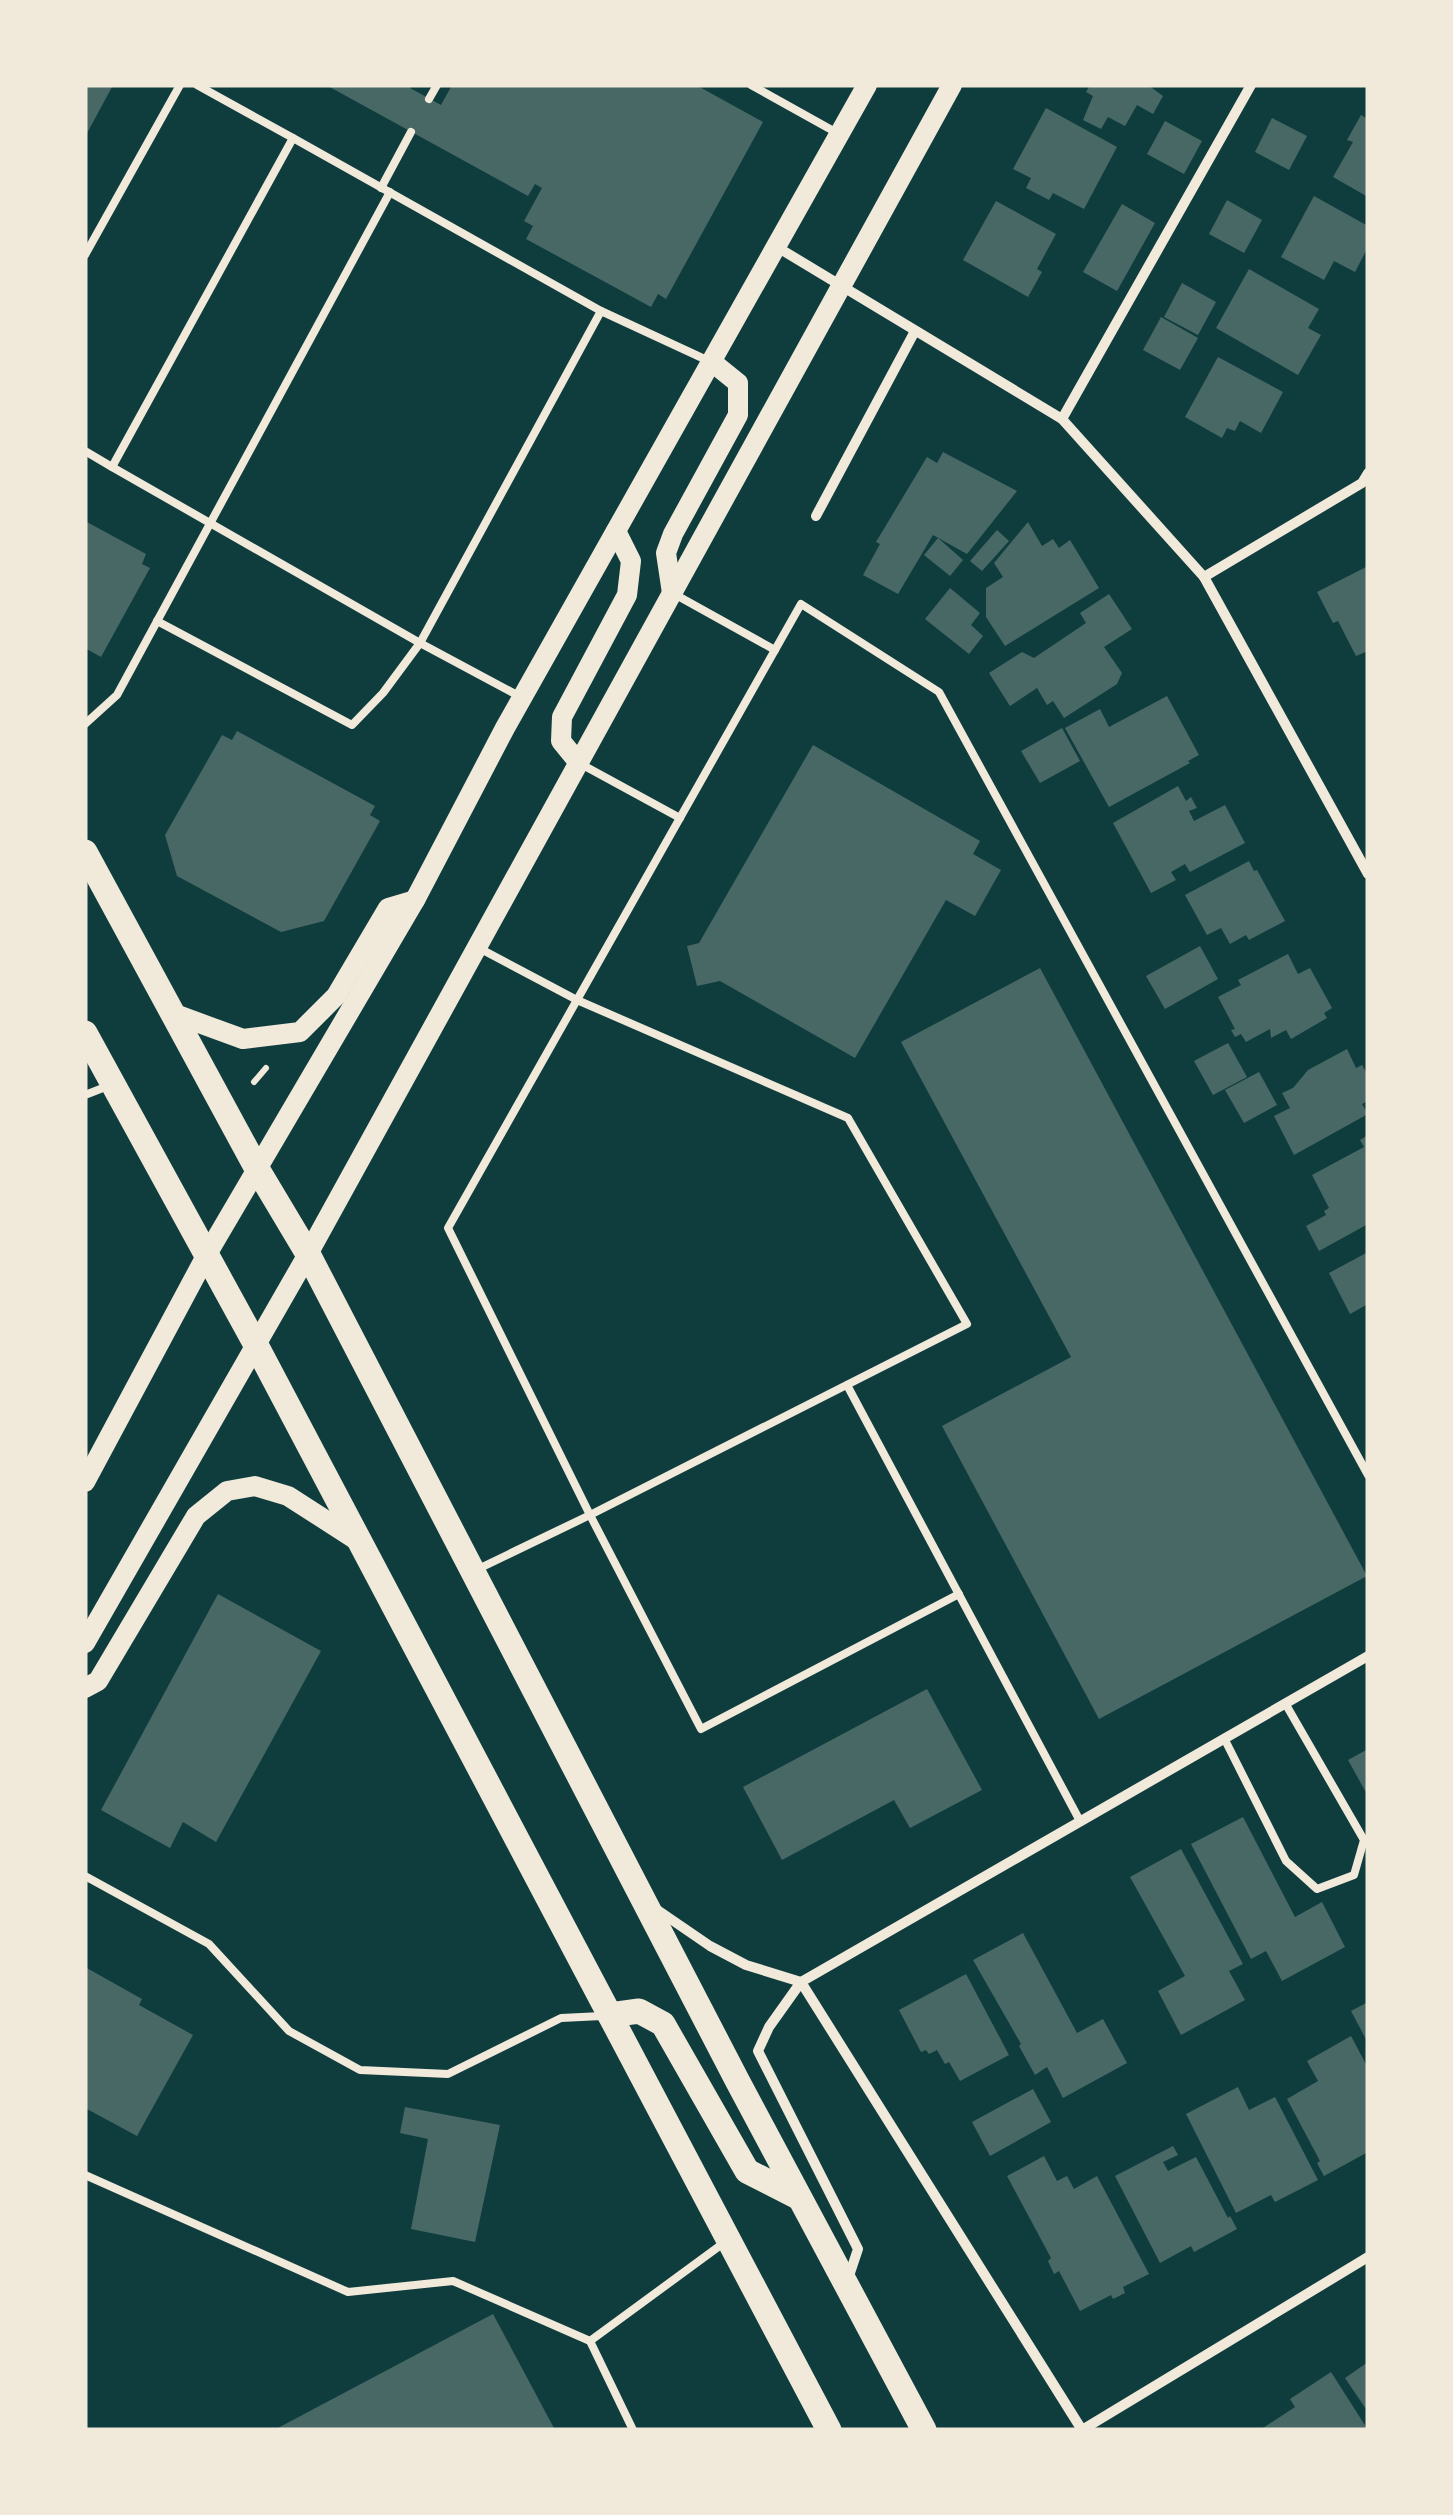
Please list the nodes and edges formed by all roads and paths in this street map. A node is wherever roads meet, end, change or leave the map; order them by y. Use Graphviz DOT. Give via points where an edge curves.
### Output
graph roads {
  1 [pos="180,85"];
  2 [pos="197,85"];
  3 [pos="437,85"];
  4 [pos="751,85"];
  5 [pos="867,85"];
  6 [pos="952,85"];
  7 [pos="1251,85"];
  8 [pos="430,99"];
  9 [pos="411,132"];
  10 [pos="840,134"];
  11 [pos="292,138"];
  12 [pos="385,190"];
  13 [pos="777,247"];
  14 [pos="85,254"];
  15 [pos="838,286"];
  16 [pos="601,312"];
  17 [pos="916,331"];
  18 [pos="712,362"];
  19 [pos="1062,420"];
  20 [pos="85,451"];
  21 [pos="112,467"];
  22 [pos="1368,472"];
  23 [pos="816,516"];
  24 [pos="212,522"];
  25 [pos="616,532"];
  26 [pos="1204,577"];
  27 [pos="672,593"];
  28 [pos="157,621"];
  29 [pos="420,643"];
  30 [pos="775,650"];
  31 [pos="523,698"];
  32 [pos="85,724"];
  33 [pos="579,763"];
  34 [pos="680,818"];
  35 [pos="85,852"];
  36 [pos="1368,874"];
  37 [pos="415,900"];
  38 [pos="477,947"];
  39 [pos="577,1000"];
  40 [pos="172,1013"];
  41 [pos="85,1033"];
  42 [pos="112,1084"];
  43 [pos="85,1095"];
  44 [pos="256,1167"];
  45 [pos="308,1254"];
  46 [pos="206,1256"];
  47 [pos="256,1345"];
  48 [pos="846,1385"];
  49 [pos="1368,1475"];
  50 [pos="85,1482"];
  51 [pos="590,1515"];
  52 [pos="358,1541"];
  53 [pos="472,1572"];
  54 [pos="959,1594"];
  55 [pos="85,1643"];
  56 [pos="1368,1656"];
  57 [pos="85,1688"];
  58 [pos="1285,1703"];
  59 [pos="1224,1738"];
  60 [pos="1080,1821"];
  61 [pos="85,1876"];
  62 [pos="645,1901"];
  63 [pos="801,1982"];
  64 [pos="610,2016"];
  65 [pos="85,2175"];
  66 [pos="798,2197"];
  67 [pos="728,2239"];
  68 [pos="1368,2257"];
  69 [pos="846,2286"];
  70 [pos="590,2342"];
  71 [pos="633,2430"];
  72 [pos="829,2430"];
  73 [pos="924,2430"];
  74 [pos="1082,2430"];
  1 -- 14 [label="lane"];
  2 -- 11 [label="lane"];
  3 -- 8 [label="lane"];
  4 -- 10 [label="lane"];
  5 -- 10 [label="main road"];
  6 -- 15 [label="main road"];
  7 -- 19 [label="street"];
  9 -- 12 [label="lane"];
  10 -- 13 [label="main road"];
  11 -- 12 [label="lane"];
  11 -- 21 [label="lane"];
  12 -- 16 [label="lane"];
  12 -- 24 [label="lane"];
  13 -- 15 [label="street"];
  13 -- 18 [label="main road"];
  15 -- 17 [label="street"];
  15 -- 27 [label="main road"];
  16 -- 18 [label="lane"];
  16 -- 29 [label="lane"];
  17 -- 19 [label="street"];
  17 -- 23 [label="street"];
  18 -- 25 [label="main road"];
  18 -- 27 [label="main road" via="738,383 738,415 672,534 666,553"];
  19 -- 26 [label="street"];
  20 -- 21 [label="lane"];
  21 -- 24 [label="lane"];
  22 -- 26 [label="street" via="1362,483"];
  24 -- 28 [label="lane"];
  24 -- 29 [label="lane"];
  25 -- 31 [label="main road"];
  25 -- 33 [label="main road" via="631,561 627,595 562,717 560,740"];
  26 -- 36 [label="street"];
  27 -- 30 [label="lane"];
  27 -- 33 [label="main road"];
  28 -- 29 [label="lane" via="352,725"];
  28 -- 32 [label="lane" via="116,694"];
  29 -- 31 [label="lane"];
  30 -- 34 [label="lane"];
  30 -- 49 [label="lane" via="801,604 939,692"];
  31 -- 37 [label="main road"];
  33 -- 34 [label="lane"];
  33 -- 38 [label="main road"];
  34 -- 39 [label="lane"];
  35 -- 40 [label="main road"];
  37 -- 40 [label="main road" via="388,908 336,996 300,1032 243,1039"];
  37 -- 44 [label="main road"];
  38 -- 39 [label="lane"];
  38 -- 45 [label="main road"];
  39 -- 48 [label="lane" via="848,1118 968,1324"];
  39 -- 51 [label="lane" via="448,1228"];
  40 -- 44 [label="main road"];
  41 -- 42 [label="main road"];
  42 -- 43 [label="lane"];
  42 -- 46 [label="main road"];
  44 -- 45 [label="main road"];
  44 -- 46 [label="main road"];
  45 -- 47 [label="main road"];
  45 -- 53 [label="main road"];
  46 -- 47 [label="main road"];
  46 -- 50 [label="main road"];
  47 -- 52 [label="main road"];
  47 -- 55 [label="main road"];
  48 -- 51 [label="lane"];
  48 -- 54 [label="lane"];
  51 -- 53 [label="lane"];
  51 -- 54 [label="lane" via="701,1729"];
  52 -- 57 [label="main road" via="288,1496 255,1486 227,1492 196,1516 98,1681"];
  52 -- 64 [label="main road"];
  53 -- 62 [label="main road"];
  54 -- 60 [label="lane"];
  56 -- 58 [label="street"];
  58 -- 59 [label="street"];
  58 -- 59 [label="lane" via="1364,1840 1354,1875 1317,1888 1286,1861"];
  59 -- 60 [label="street"];
  60 -- 63 [label="street"];
  61 -- 64 [label="lane" via="209,1944 289,2031 360,2070 448,2074 561,2018"];
  62 -- 63 [label="street" via="746,1965"];
  62 -- 66 [label="main road"];
  63 -- 69 [label="street" via="758,2051 858,2248"];
  63 -- 74 [label="street"];
  64 -- 66 [label="main road" via="640,2010 663,2024 747,2171"];
  64 -- 67 [label="main road"];
  65 -- 70 [label="lane" via="348,2292 453,2282"];
  66 -- 69 [label="main road"];
  67 -- 70 [label="lane"];
  67 -- 72 [label="main road"];
  68 -- 74 [label="street"];
  69 -- 73 [label="main road"];
  70 -- 71 [label="lane"];
}
